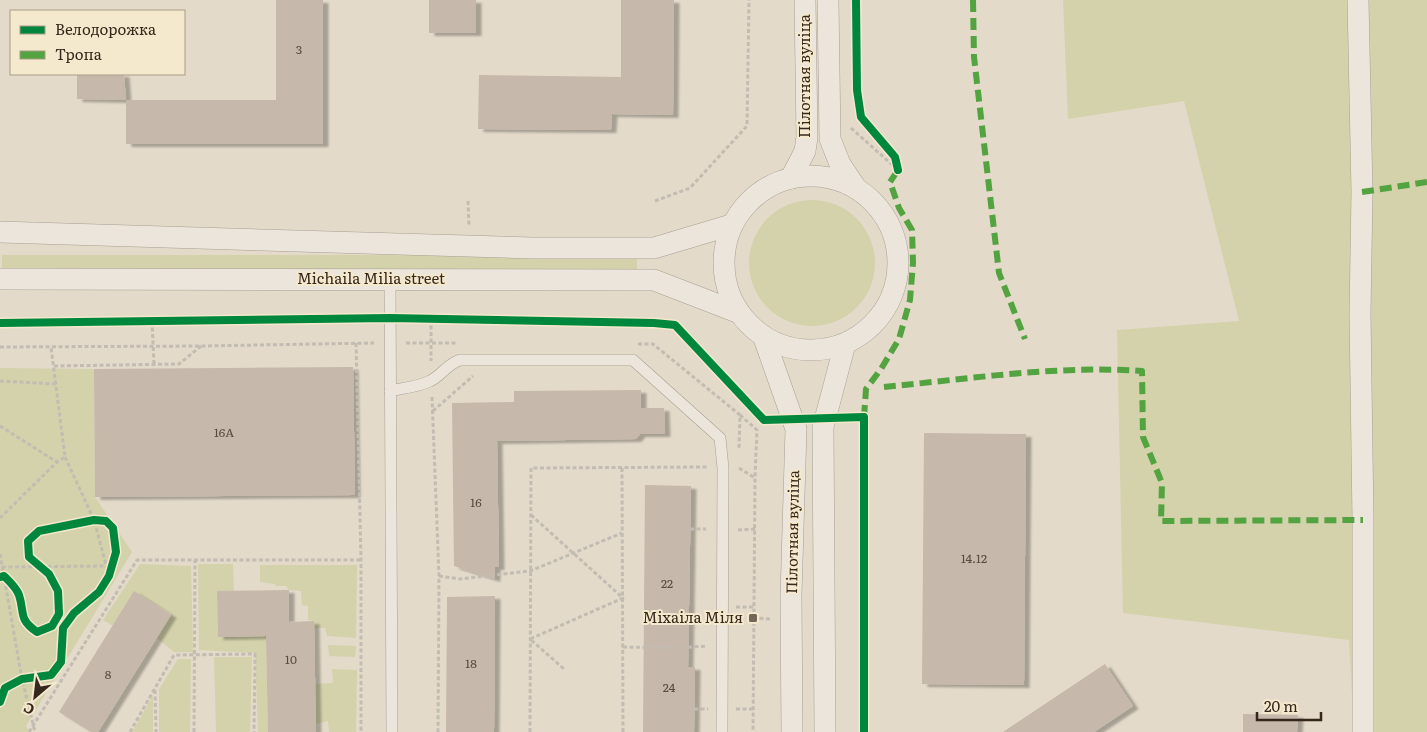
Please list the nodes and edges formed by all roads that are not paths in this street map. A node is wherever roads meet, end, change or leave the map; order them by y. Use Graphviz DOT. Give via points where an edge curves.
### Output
graph roads {
  1 [pos="805,0"];
  2 [pos="828,0"];
  3 [pos="1358,0"];
  4 [pos="791,178"];
  5 [pos="856,188"];
  6 [pos="731,225"];
  7 [pos="0,232"];
  8 [pos="0,279"];
  9 [pos="390,280"];
  10 [pos="737,312"];
  11 [pos="764,338"];
  12 [pos="845,344"];
  13 [pos="390,391"];
  14 [pos="392,732"];
  15 [pos="722,732"];
  16 [pos="792,732"];
  17 [pos="825,732"];
  18 [pos="1362,732"];
  1 -- 4 [label="street, Пілотная вуліца" via="805,151"];
  2 -- 5 [label="street, Пілотная вуліца" via="830,139 840,164"];
  3 -- 18 [label="street" via="1362,192"];
  4 -- 5 [label="street" via="803,175 830,177"];
  4 -- 6 [label="street" via="774,183 749,200"];
  5 -- 12 [label="street" via="877,205 892,229 898,255 897,283 886,309 869,330"];
  6 -- 7 [label="street" via="654,248 532,248"];
  6 -- 10 [label="street" via="724,246 723,269 727,291"];
  8 -- 9 [label="street, Michaila Milia street"];
  9 -- 10 [label="street, Michaila Milia street" via="654,280"];
  9 -- 13 [label="lane"];
  10 -- 11 [label="street"];
  11 -- 12 [label="street" via="800,350 818,351"];
  11 -- 16 [label="street, Пілотная вуліца" via="796,429 791,596"];
  12 -- 17 [label="street, Пілотная вуліца" via="823,427"];
  13 -- 14 [label="lane"];
  13 -- 15 [label="lane" via="432,381 453,362 460,360 633,360 720,438 723,468"];
}
